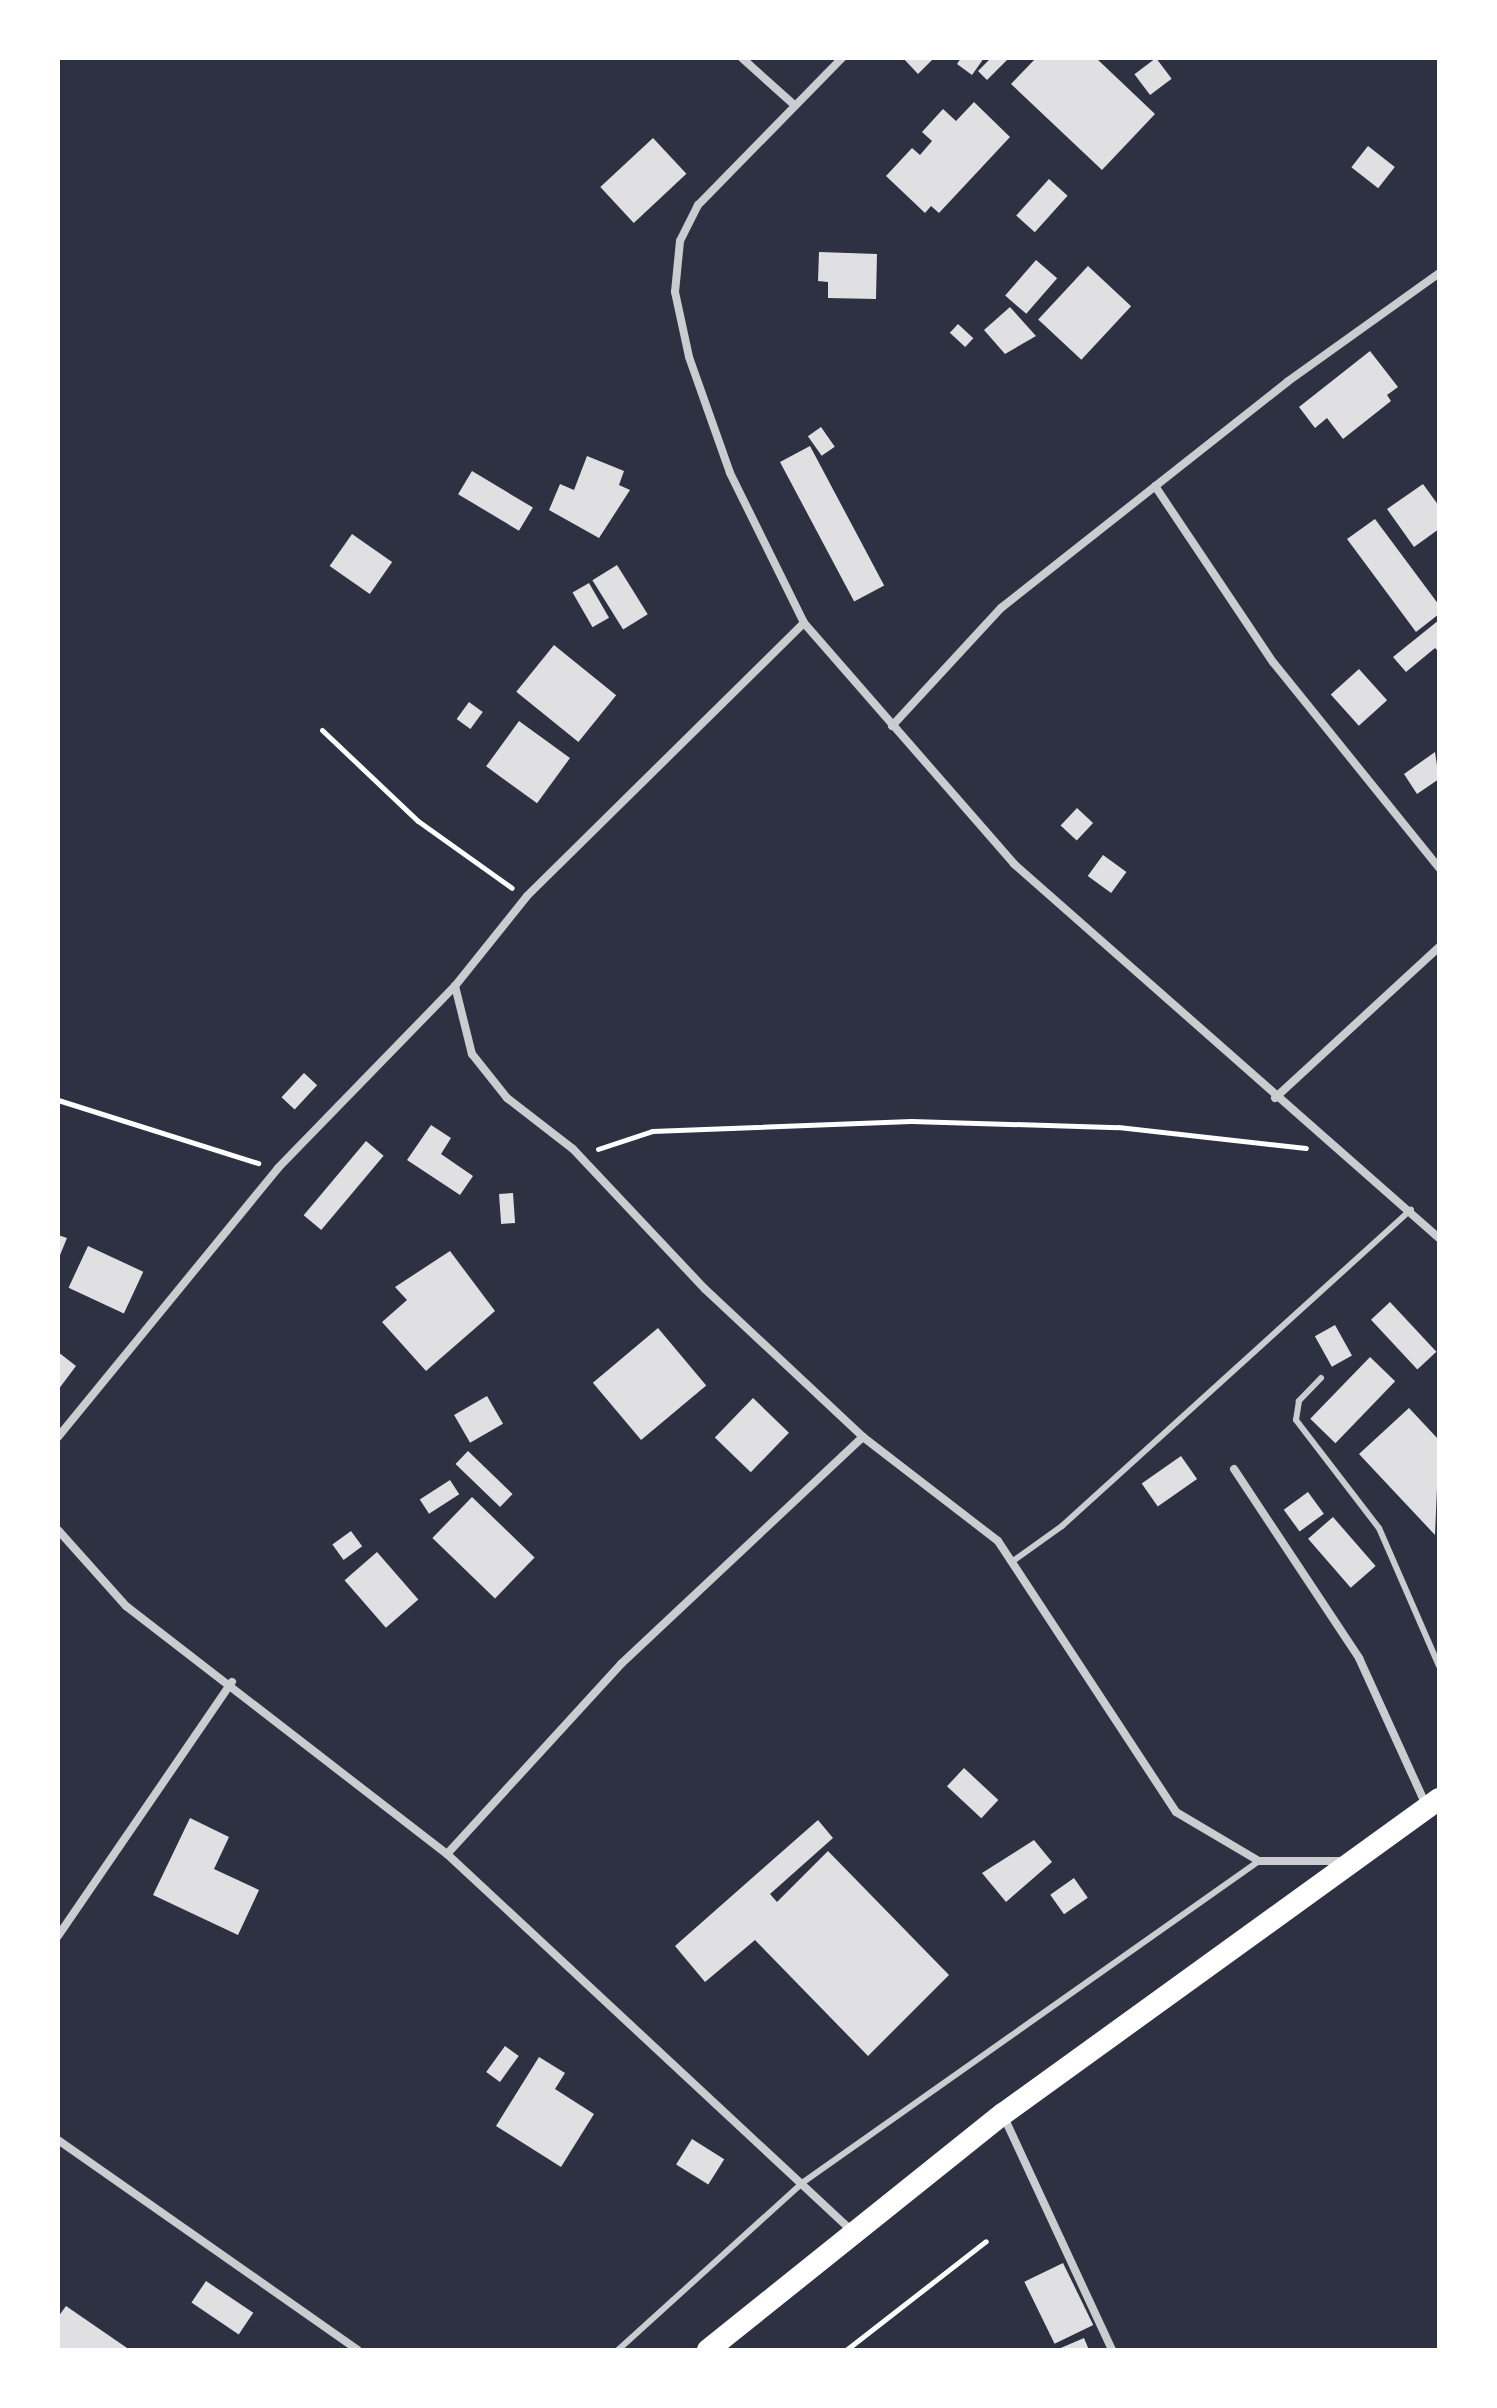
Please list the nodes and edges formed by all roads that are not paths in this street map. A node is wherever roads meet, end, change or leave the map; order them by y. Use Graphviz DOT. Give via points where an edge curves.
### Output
graph roads {
  1 [pos="742,58"];
  2 [pos="842,58"];
  3 [pos="792,103"];
  4 [pos="1439,273"];
  5 [pos="1155,486"];
  6 [pos="804,623"];
  7 [pos="892,726"];
  8 [pos="1439,868"];
  9 [pos="1439,947"];
  10 [pos="455,986"];
  11 [pos="1275,1098"];
  12 [pos="1411,1210"];
  13 [pos="1439,1238"];
  14 [pos="1321,1378"];
  15 [pos="58,1437"];
  16 [pos="863,1437"];
  17 [pos="1234,1469"];
  18 [pos="58,1530"];
  19 [pos="1013,1561"];
  20 [pos="1439,1666"];
  21 [pos="232,1682"];
  22 [pos="1433,1803"];
  23 [pos="447,1854"];
  24 [pos="1259,1861"];
  25 [pos="1354,1861"];
  26 [pos="58,1936"];
  27 [pos="1003,2114"];
  28 [pos="58,2140"];
  29 [pos="802,2183"];
  30 [pos="854,2233"];
  31 [pos="358,2350"];
  32 [pos="618,2350"];
  33 [pos="708,2350"];
  34 [pos="1112,2350"];
  1 -- 3 [label="street"];
  2 -- 3 [label="street"];
  3 -- 6 [label="street" via="698,205 680,241 675,292 689,357 730,473"];
  4 -- 5 [label="street"];
  5 -- 7 [label="street" via="1001,608"];
  5 -- 8 [label="street" via="1273,662"];
  6 -- 7 [label="street"];
  6 -- 10 [label="street" via="527,896"];
  7 -- 11 [label="street" via="1014,864"];
  9 -- 11 [label="street"];
  10 -- 15 [label="street" via="278,1168"];
  10 -- 16 [label="street" via="462,1031 486,1075 573,1149 705,1289"];
  11 -- 12 [label="street"];
  12 -- 13 [label="street"];
  12 -- 19 [label="lane" via="1062,1526"];
  14 -- 20 [label="lane" via="1299,1401 1296,1420 1379,1528"];
  16 -- 19 [label="street" via="978,1522"];
  16 -- 23 [label="street" via="621,1664"];
  17 -- 22 [label="street" via="1359,1658"];
  18 -- 21 [label="street" via="126,1606"];
  19 -- 24 [label="street" via="1043,1619 1176,1812"];
  21 -- 23 [label="street"];
  21 -- 26 [label="street"];
  22 -- 25 [label="highway"];
  23 -- 29 [label="street"];
  24 -- 25 [label="street"];
  24 -- 29 [label="lane"];
  25 -- 27 [label="highway"];
  27 -- 30 [label="highway"];
  27 -- 34 [label="street"];
  28 -- 31 [label="street"];
  29 -- 30 [label="street"];
  29 -- 32 [label="lane"];
  30 -- 33 [label="highway"];
}
